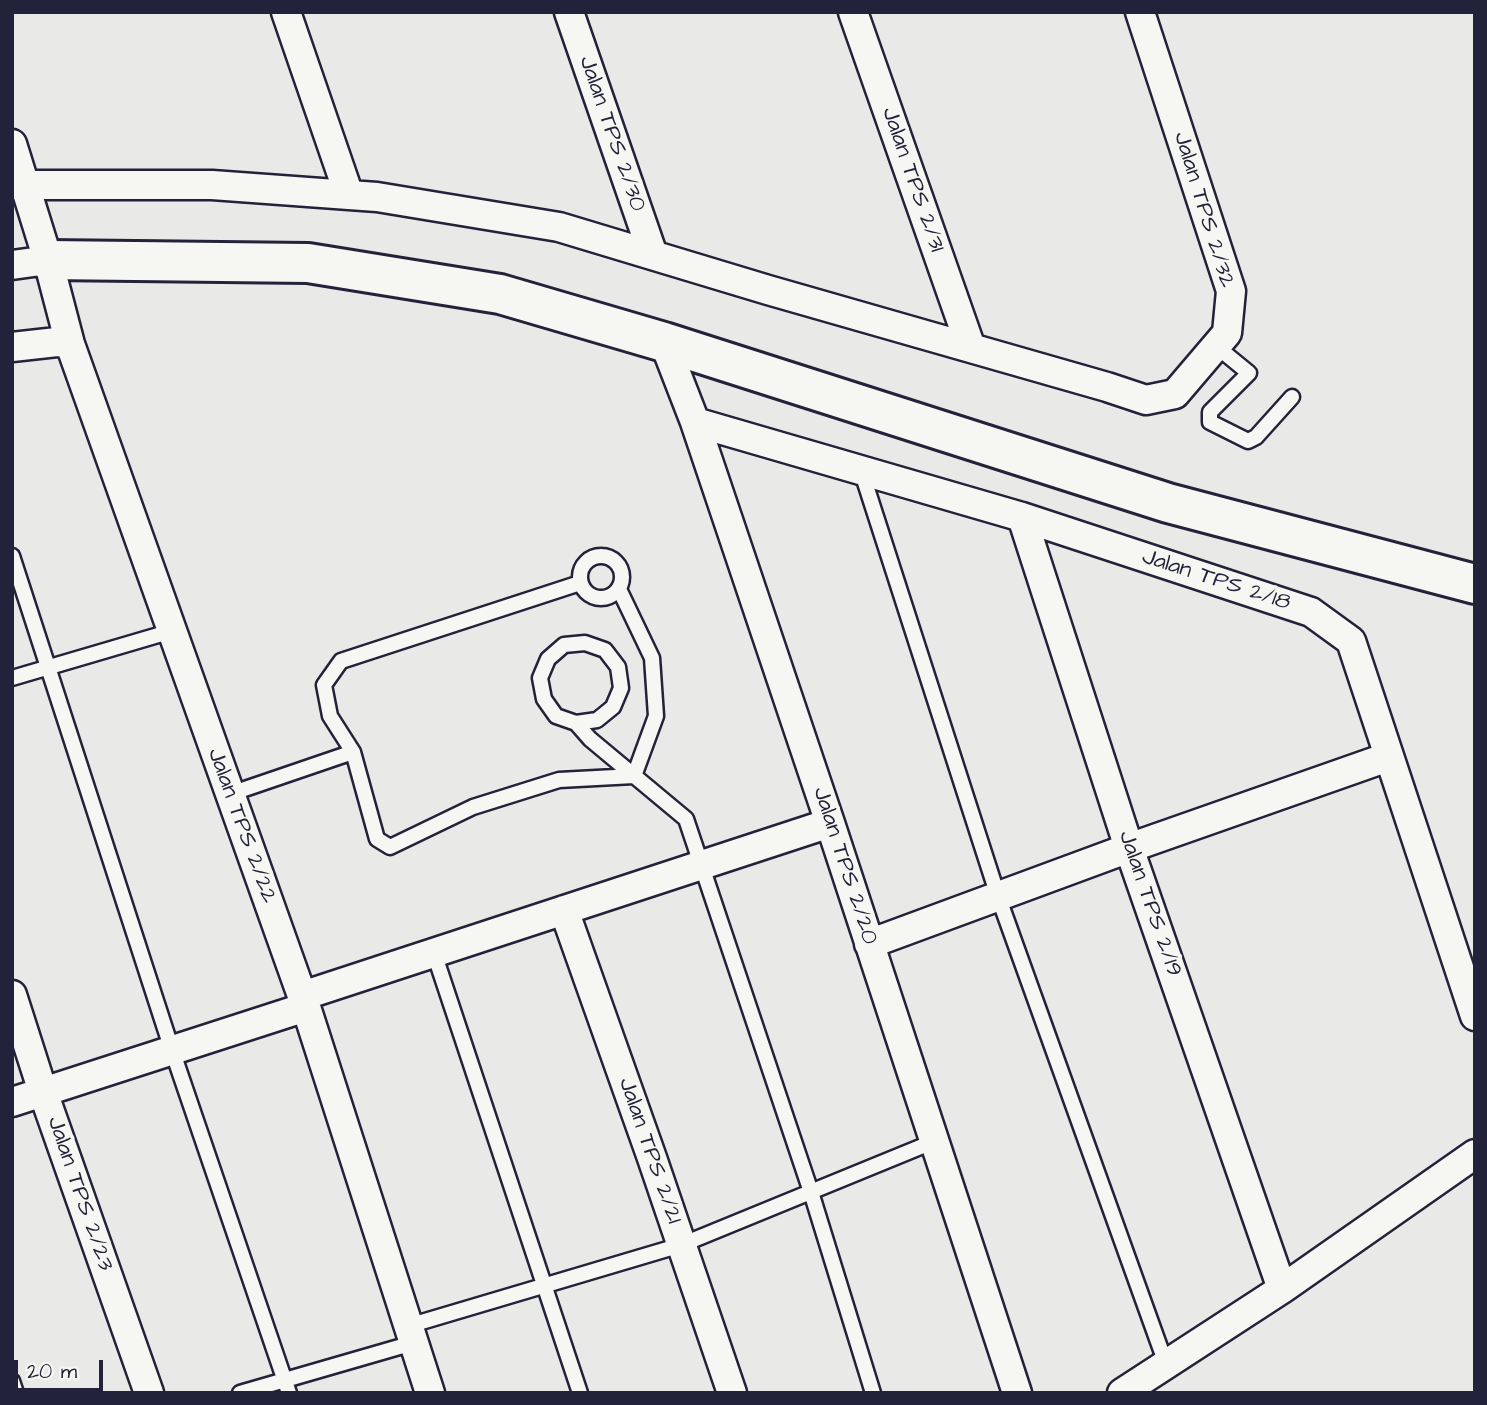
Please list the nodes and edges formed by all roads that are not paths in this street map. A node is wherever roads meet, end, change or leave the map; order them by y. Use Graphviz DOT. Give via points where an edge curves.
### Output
graph roads {
  1 [pos="286,12"];
  2 [pos="569,12"];
  3 [pos="853,12"];
  4 [pos="1140,12"];
  5 [pos="12,144"];
  6 [pos="18,185"];
  7 [pos="349,195"];
  8 [pos="653,255"];
  9 [pos="30,263"];
  10 [pos="664,342"];
  11 [pos="70,344"];
  12 [pos="12,346"];
  13 [pos="1216,346"];
  14 [pos="971,348"];
  15 [pos="1292,397"];
  16 [pos="695,422"];
  17 [pos="860,470"];
  18 [pos="1022,517"];
  19 [pos="12,556"];
  20 [pos="580,583"];
  21 [pos="1475,584"];
  22 [pos="619,590"];
  23 [pos="172,631"];
  24 [pos="48,667"];
  25 [pos="12,678"];
  26 [pos="576,723"];
  27 [pos="353,752"];
  28 [pos="1388,757"];
  29 [pos="634,775"];
  30 [pos="230,794"];
  31 [pos="830,822"];
  32 [pos="1129,848"];
  33 [pos="701,865"];
  34 [pos="998,896"];
  35 [pos="564,910"];
  36 [pos="869,944"];
  37 [pos="434,953"];
  38 [pos="12,995"];
  39 [pos="304,1002"];
  40 [pos="1475,1016"];
  41 [pos="172,1050"];
  42 [pos="43,1092"];
  43 [pos="12,1102"];
  44 [pos="935,1141"];
  45 [pos="1475,1154"];
  46 [pos="811,1192"];
  47 [pos="681,1245"];
  48 [pos="544,1286"];
  49 [pos="1282,1289"];
  50 [pos="410,1335"];
  51 [pos="1166,1364"];
  52 [pos="12,1381"];
  53 [pos="287,1386"];
  54 [pos="16,1393"];
  55 [pos="149,1393"];
  56 [pos="240,1393"];
  57 [pos="430,1393"];
  58 [pos="580,1393"];
  59 [pos="732,1393"];
  60 [pos="873,1393"];
  61 [pos="1017,1393"];
  62 [pos="1122,1393"];
  1 -- 7 [label="street"];
  2 -- 8 [label="street, Jalan TPS 2/30"];
  3 -- 14 [label="street, Jalan TPS 2/31"];
  4 -- 13 [label="street, Jalan TPS 2/32" via="1231,290 1227,333"];
  5 -- 6 [label="street, Jalan TPS 2/22"];
  6 -- 7 [label="street" via="212,185"];
  6 -- 9 [label="street, Jalan TPS 2/22"];
  7 -- 8 [label="street" via="559,227"];
  8 -- 14 [label="street"];
  9 -- 10 [label="street" via="308,263 500,294"];
  9 -- 11 [label="street, Jalan TPS 2/22"];
  10 -- 16 [label="street, Jalan TPS 2/20"];
  10 -- 21 [label="street" via="1168,503"];
  11 -- 12 [label="street"];
  11 -- 23 [label="street, Jalan TPS 2/22"];
  13 -- 14 [label="street, Jalan TPS 2/32" via="1175,394 1146,400"];
  13 -- 15 [label="lane" via="1249,373 1210,412 1210,422 1248,441"];
  16 -- 17 [label="street, Jalan TPS 2/18"];
  16 -- 31 [label="street, Jalan TPS 2/20"];
  17 -- 18 [label="street, Jalan TPS 2/18"];
  17 -- 34 [label="lane"];
  18 -- 28 [label="street, Jalan TPS 2/18" via="1311,612 1351,641"];
  18 -- 32 [label="street, Jalan TPS 2/19"];
  19 -- 24 [label="lane"];
  20 -- 22 [label="lane" via="597,599"];
  20 -- 22 [label="lane" via="580,570 587,560 598,555 611,557 620,565 623,577"];
  20 -- 27 [label="lane" via="341,661 324,685 330,716"];
  22 -- 29 [label="lane" via="652,658 656,716"];
  23 -- 24 [label="lane"];
  23 -- 30 [label="street, Jalan TPS 2/22"];
  24 -- 25 [label="lane"];
  24 -- 41 [label="lane"];
  26 -- 26 [label="lane" via="556,716 544,699 540,678 548,659 564,645 585,643 605,650 618,667 621,688 614,707 597,720"];
  26 -- 29 [label="lane"];
  27 -- 29 [label="lane" via="377,839 390,847 473,807 559,780"];
  27 -- 30 [label="lane"];
  28 -- 32 [label="street"];
  28 -- 40 [label="street, Jalan TPS 2/18"];
  29 -- 33 [label="lane" via="686,819"];
  30 -- 39 [label="street, Jalan TPS 2/22"];
  31 -- 33 [label="street"];
  31 -- 36 [label="street, Jalan TPS 2/20"];
  32 -- 34 [label="street"];
  32 -- 49 [label="street, Jalan TPS 2/19"];
  33 -- 35 [label="street"];
  33 -- 46 [label="lane"];
  34 -- 36 [label="street"];
  34 -- 51 [label="lane"];
  35 -- 37 [label="street"];
  35 -- 47 [label="street, Jalan TPS 2/21"];
  36 -- 44 [label="street, Jalan TPS 2/20"];
  37 -- 39 [label="street"];
  37 -- 48 [label="lane"];
  38 -- 42 [label="street, Jalan TPS 2/23"];
  39 -- 41 [label="street"];
  39 -- 50 [label="street, Jalan TPS 2/22"];
  41 -- 42 [label="street"];
  41 -- 53 [label="lane"];
  42 -- 43 [label="street"];
  42 -- 55 [label="street, Jalan TPS 2/23"];
  44 -- 46 [label="lane"];
  44 -- 61 [label="street, Jalan TPS 2/20"];
  45 -- 49 [label="street"];
  46 -- 47 [label="lane"];
  46 -- 60 [label="lane"];
  47 -- 48 [label="lane"];
  47 -- 59 [label="street, Jalan TPS 2/21"];
  48 -- 50 [label="lane"];
  48 -- 58 [label="lane"];
  49 -- 51 [label="street"];
  50 -- 53 [label="lane"];
  50 -- 57 [label="street, Jalan TPS 2/22"];
  51 -- 62 [label="street"];
  52 -- 54 [label="lane"];
  53 -- 56 [label="lane"];
}
